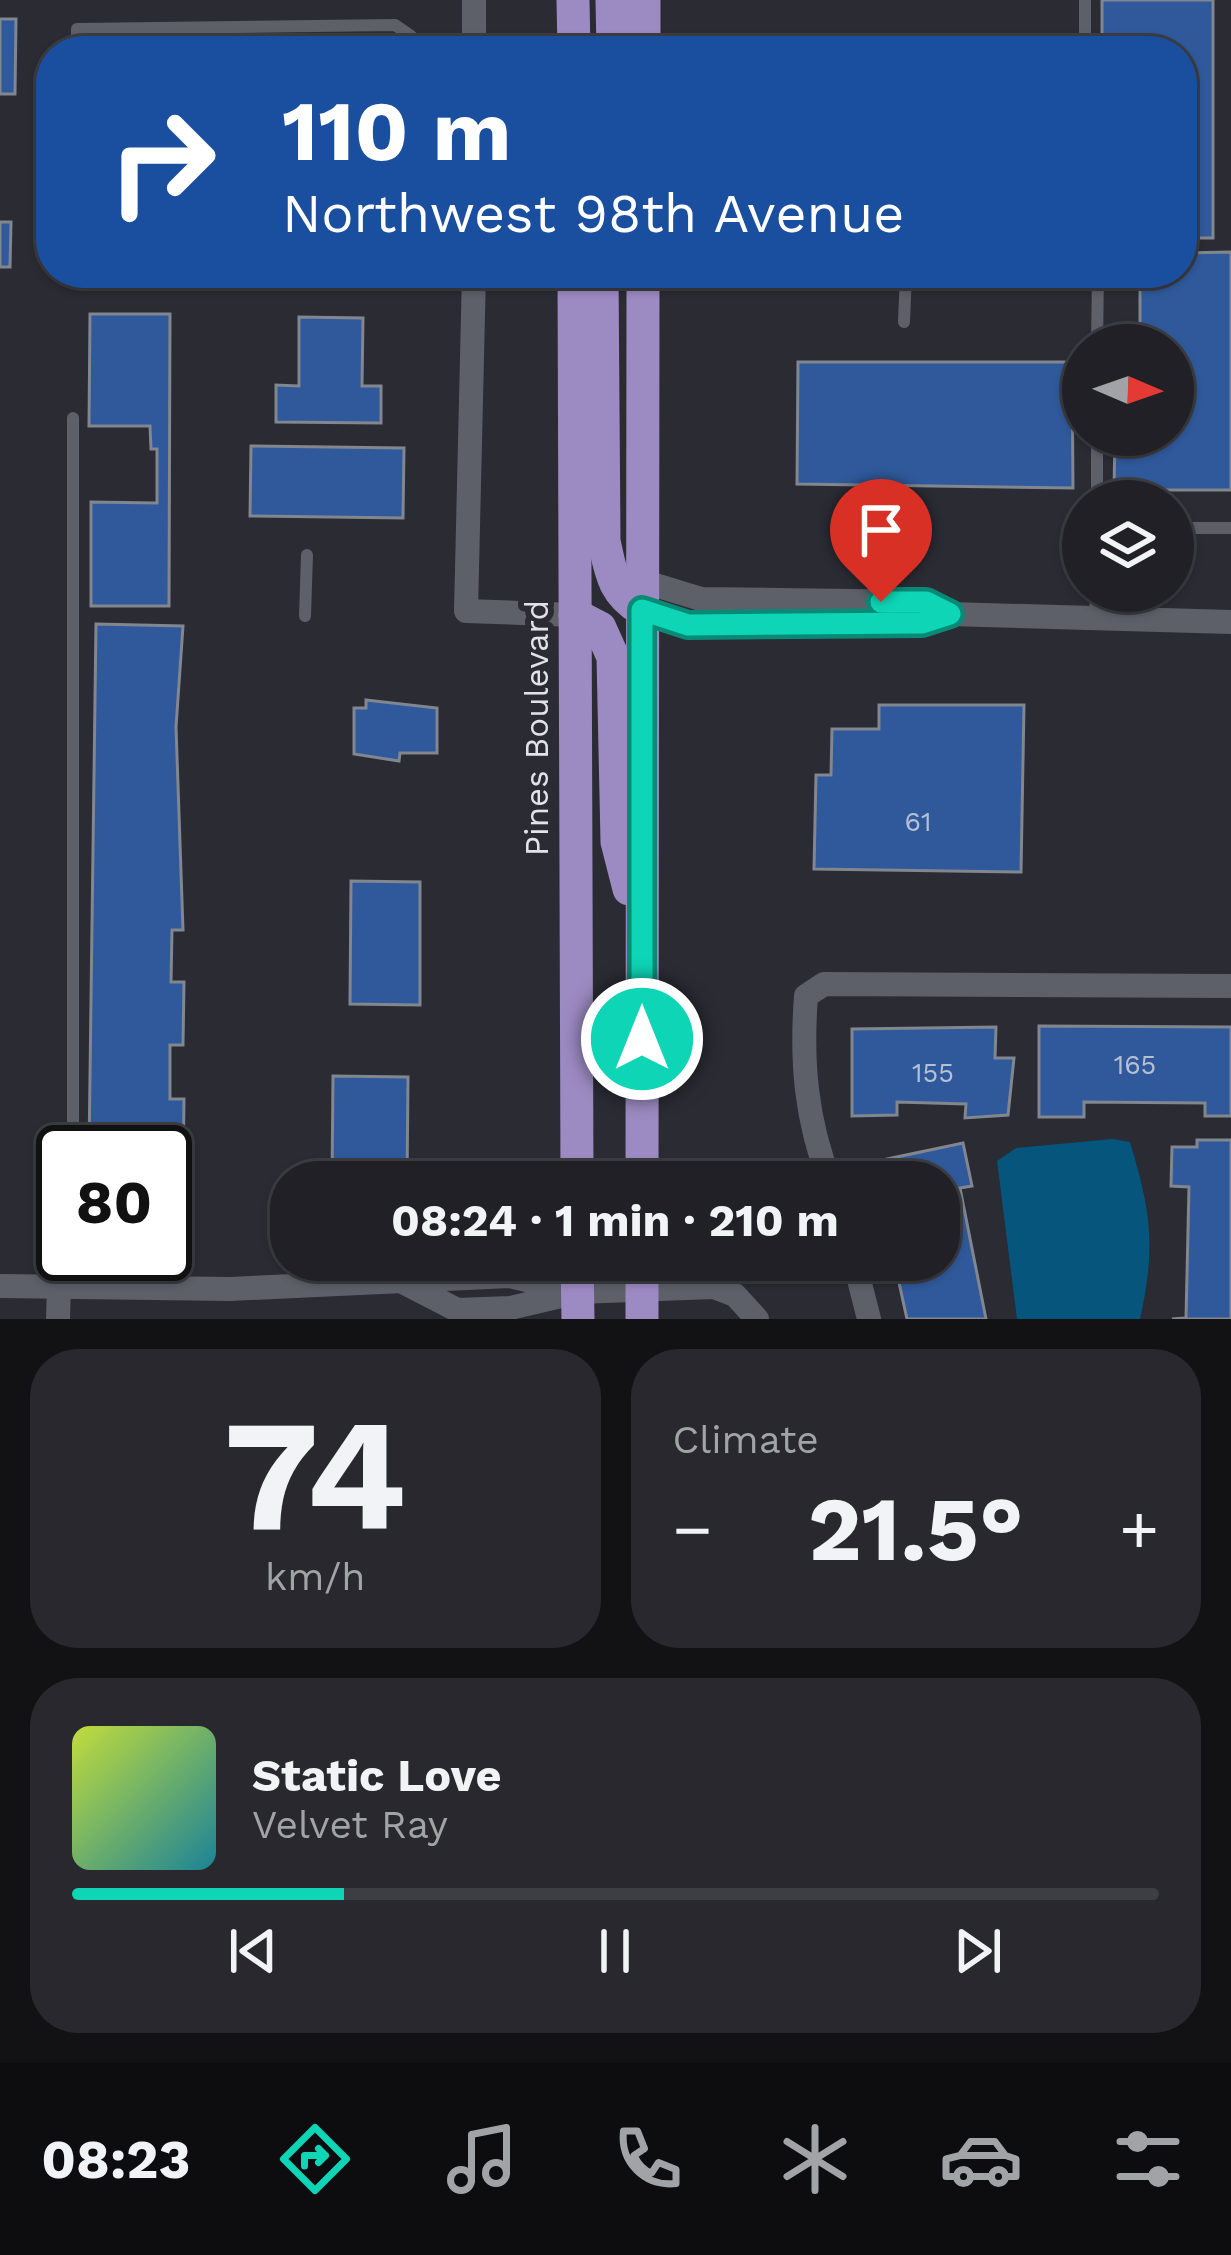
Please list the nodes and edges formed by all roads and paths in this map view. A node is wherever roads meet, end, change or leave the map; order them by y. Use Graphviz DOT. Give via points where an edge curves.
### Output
graph roads {
  1 [pos="474,0"];
  2 [pos="574,0"];
  3 [pos="612,0"];
  4 [pos="644,0"];
  5 [pos="1085,0"];
  6 [pos="77,36"];
  7 [pos="410,36"];
  8 [pos="474,36"];
  9 [pos="574,36"];
  10 [pos="613,36"];
  11 [pos="644,36"];
  12 [pos="1085,36"];
  13 [pos="474,288"];
  14 [pos="574,288"];
  15 [pos="602,288"];
  16 [pos="644,288"];
  17 [pos="905,288"];
  18 [pos="1098,288"];
  19 [pos="904,322"];
  20 [pos="1097,324"];
  21 [pos="73,418"];
  22 [pos="1194,528"];
  23 [pos="1231,528"];
  24 [pos="307,555"];
  25 [pos="642,596"];
  26 [pos="1096,612"];
  27 [pos="575,615"];
  28 [pos="305,616"];
  29 [pos="1096,620"];
  30 [pos="1231,622"];
  31 [pos="642,944"];
  32 [pos="1231,986"];
  33 [pos="73,1125"];
  34 [pos="577,1161"];
  35 [pos="642,1161"];
  36 [pos="822,1161"];
  37 [pos="68,1281"];
  38 [pos="859,1281"];
  39 [pos="0,1286"];
  40 [pos="67,1287"];
  41 [pos="578,1290"];
  42 [pos="642,1290"];
  43 [pos="58,1319"];
  44 [pos="757,1319"];
  45 [pos="869,1319"];
  1 -- 8 [label="street"];
  2 -- 9 [label="highway"];
  3 -- 10 [label="highway"];
  4 -- 11 [label="highway"];
  5 -- 12 [label="lane"];
  6 -- 7 [label="lane" via="77,29 395,25"];
  13 -- 27 [label="street" via="466,611"];
  14 -- 27 [label="highway, Pines Boulevard"];
  15 -- 25 [label="highway" via="604,542 623,599"];
  16 -- 25 [label="highway"];
  17 -- 19 [label="lane"];
  18 -- 20 [label="lane"];
  21 -- 33 [label="lane"];
  22 -- 23 [label="lane"];
  24 -- 28 [label="lane"];
  25 -- 29 [label="street" via="701,625 922,623 950,614"];
  25 -- 31 [label="highway"];
  26 -- 29 [label="lane"];
  27 -- 31 [label="highway" via="600,628 613,657 617,842"];
  27 -- 34 [label="highway, Pines Boulevard"];
  29 -- 30 [label="street"];
  31 -- 35 [label="highway"];
  32 -- 36 [label="street" via="824,984 806,996 804,1024 809,1127"];
  37 -- 40 [label="lane"];
  38 -- 45 [label="street"];
  39 -- 40 [label="street"];
  40 -- 41 [label="street" via="401,1281 457,1310 510,1308"];
  40 -- 43 [label="street"];
  41 -- 42 [label="street"];
  42 -- 44 [label="street" via="714,1287 735,1295"];
}
